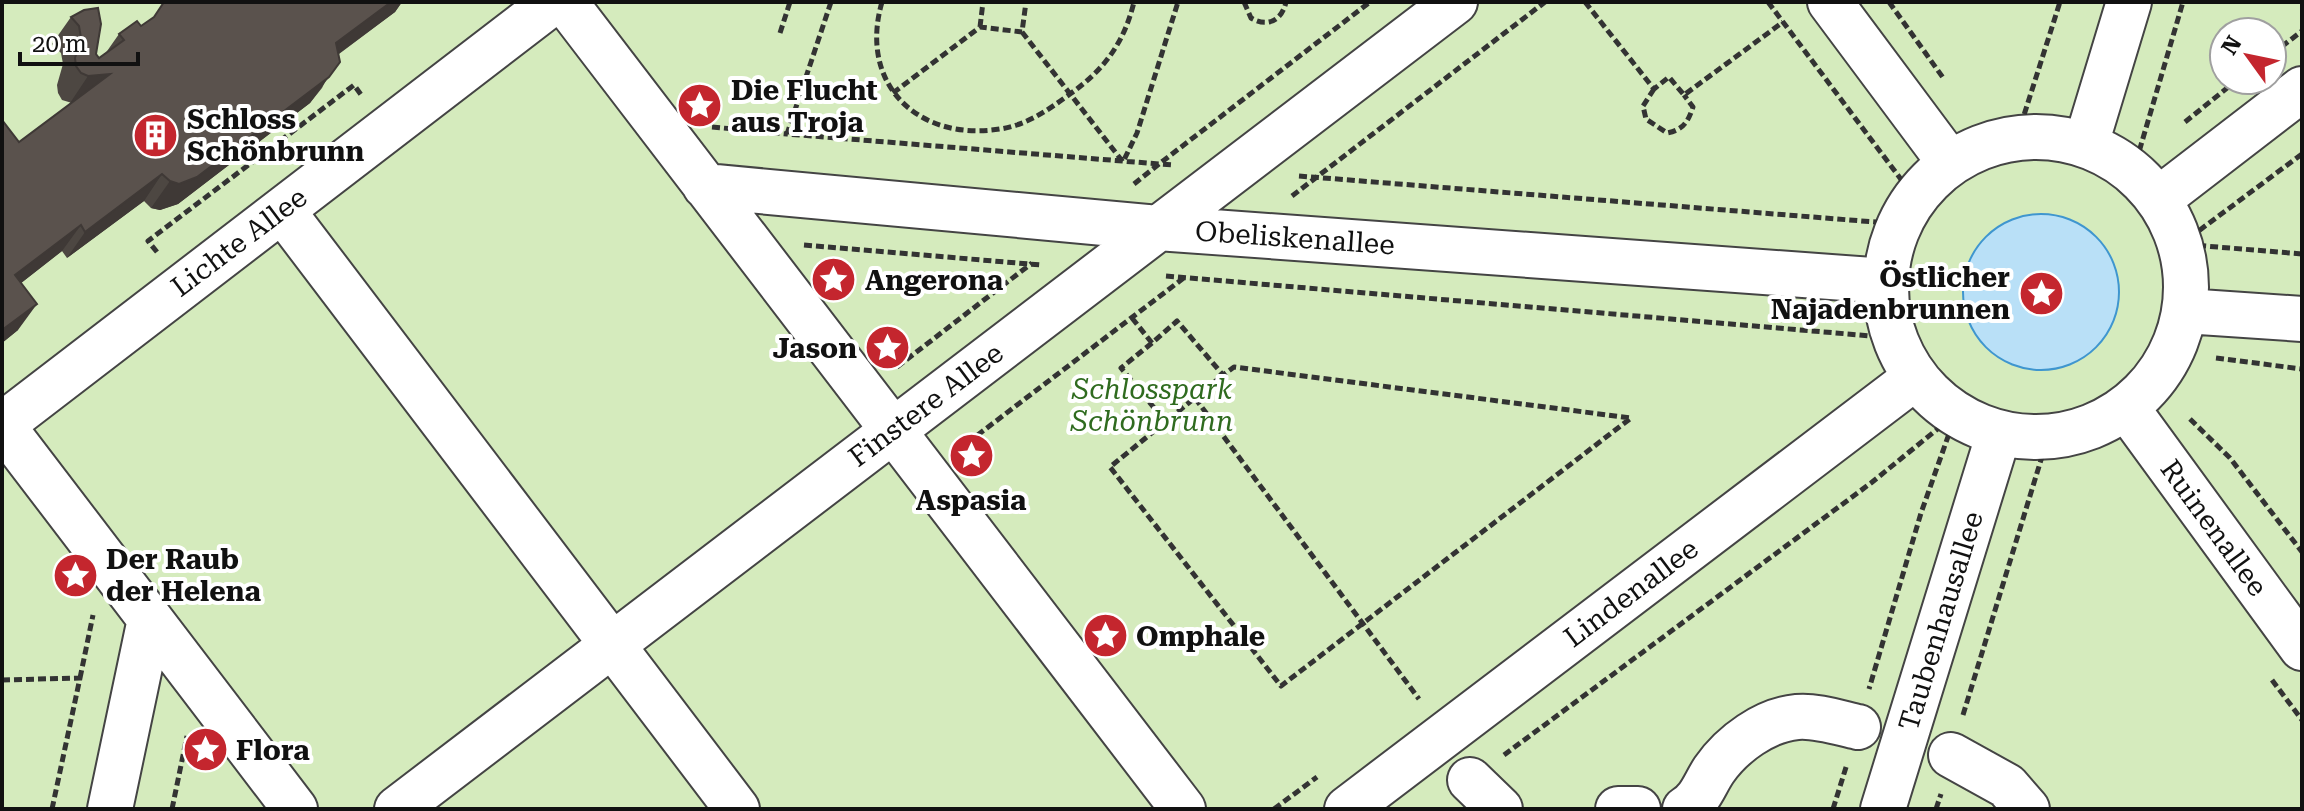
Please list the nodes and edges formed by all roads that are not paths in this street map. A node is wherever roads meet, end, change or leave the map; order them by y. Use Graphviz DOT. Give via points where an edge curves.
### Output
graph roads {
  1 [pos="553,2"];
  2 [pos="565,2"];
  3 [pos="1455,2"];
  4 [pos="1830,2"];
  5 [pos="2129,2"];
  6 [pos="2302,89"];
  7 [pos="2086,144"];
  8 [pos="1950,163"];
  9 [pos="2145,177"];
  10 [pos="705,186"];
  11 [pos="282,210"];
  12 [pos="1158,228"];
  13 [pos="1886,281"];
  14 [pos="2185,311"];
  15 [pos="2302,319"];
  16 [pos="1916,377"];
  17 [pos="2150,381"];
  18 [pos="2,425"];
  19 [pos="893,431"];
  20 [pos="1999,433"];
  21 [pos="150,619"];
  22 [pos="612,645"];
  23 [pos="2302,648"];
  24 [pos="1858,727"];
  25 [pos="1951,755"];
  26 [pos="110,809"];
  27 [pos="295,809"];
  28 [pos="397,809"];
  29 [pos="737,809"];
  30 [pos="1183,809"];
  31 [pos="1347,809"];
  32 [pos="1618,809"];
  33 [pos="1638,809"];
  34 [pos="1685,809"];
  35 [pos="1883,809"];
  36 [pos="2027,809"];
  1 -- 11 [label="street, Lichte Allee"];
  2 -- 10 [label="street"];
  3 -- 12 [label="street, Finstere Allee"];
  4 -- 8 [label="street"];
  5 -- 7 [label="street"];
  6 -- 9 [label="street"];
  7 -- 8 [label="street" via="2017,137 1982,146"];
  7 -- 9 [label="street"];
  8 -- 13 [label="street" via="1915,198 1900,224"];
  9 -- 14 [label="street" via="2181,244"];
  10 -- 12 [label="street, Obeliskenallee"];
  10 -- 19 [label="street"];
  11 -- 18 [label="street, Lichte Allee"];
  11 -- 22 [label="street"];
  12 -- 13 [label="street, Obeliskenallee"];
  12 -- 19 [label="street, Finstere Allee"];
  13 -- 16 [label="street" via="1889,342"];
  14 -- 15 [label="street"];
  14 -- 17 [label="street"];
  16 -- 20 [label="street" via="1956,414"];
  16 -- 31 [label="street, Lindenallee"];
  17 -- 20 [label="street" via="2086,429 2048,437"];
  17 -- 23 [label="street, Ruinenallee"];
  18 -- 21 [label="street"];
  19 -- 22 [label="street, Finstere Allee"];
  19 -- 30 [label="street"];
  20 -- 35 [label="street, Taubenhausallee"];
  21 -- 26 [label="street"];
  21 -- 27 [label="street"];
  22 -- 28 [label="street, Finstere Allee"];
  22 -- 29 [label="street"];
  24 -- 34 [label="street" via="1799,717 1768,725 1721,761"];
  25 -- 36 [label="street" via="2007,786"];
  32 -- 33 [label="street"];
}
